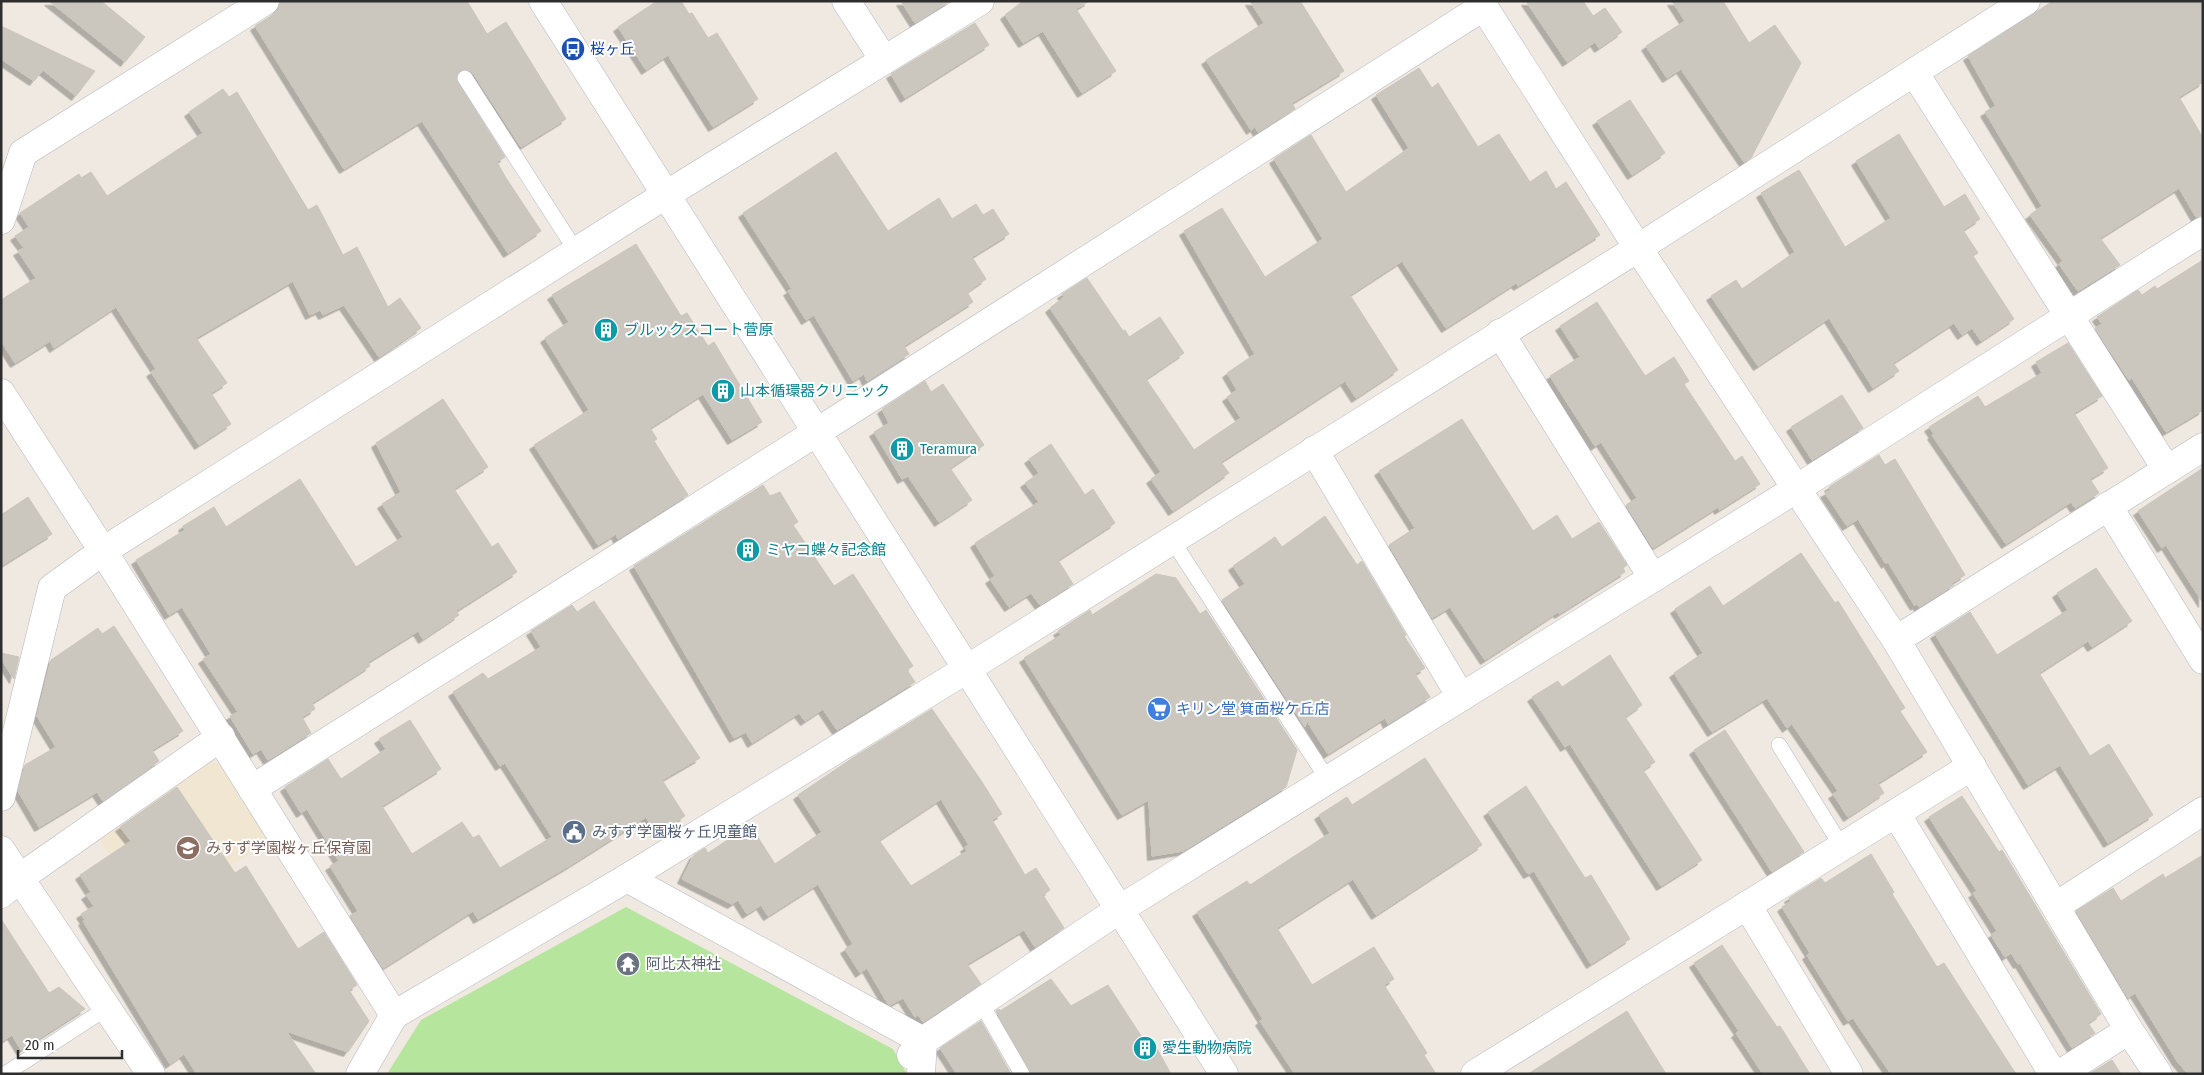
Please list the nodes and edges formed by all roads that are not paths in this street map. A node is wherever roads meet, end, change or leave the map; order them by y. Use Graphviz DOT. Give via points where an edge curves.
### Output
graph roads {
  1 [pos="265,1"];
  2 [pos="543,1"];
  3 [pos="846,1"];
  4 [pos="980,1"];
  5 [pos="2026,1"];
  6 [pos="1482,4"];
  7 [pos="884,60"];
  8 [pos="1914,72"];
  9 [pos="466,78"];
  10 [pos="665,195"];
  11 [pos="1,220"];
  12 [pos="2203,231"];
  13 [pos="1638,248"];
  14 [pos="576,251"];
  15 [pos="2069,317"];
  16 [pos="1500,333"];
  17 [pos="1,393"];
  18 [pos="817,432"];
  19 [pos="2203,447"];
  20 [pos="1314,450"];
  21 [pos="2167,470"];
  22 [pos="1796,489"];
  23 [pos="2108,506"];
  24 [pos="1172,540"];
  25 [pos="104,551"];
  26 [pos="1653,578"];
  27 [pos="1896,640"];
  28 [pos="2203,660"];
  29 [pos="967,669"];
  30 [pos="1461,697"];
  31 [pos="220,737"];
  32 [pos="1779,745"];
  33 [pos="1972,766"];
  34 [pos="1328,780"];
  35 [pos="252,789"];
  36 [pos="1,797"];
  37 [pos="2203,811"];
  38 [pos="1896,813"];
  39 [pos="1842,847"];
  40 [pos="1,850"];
  41 [pos="627,878"];
  42 [pos="11,886"];
  43 [pos="1747,905"];
  44 [pos="2056,906"];
  45 [pos="1120,909"];
  46 [pos="981,1003"];
  47 [pos="107,1008"];
  48 [pos="394,1015"];
  49 [pos="2129,1030"];
  50 [pos="917,1058"];
  51 [pos="5,1074"];
  52 [pos="151,1074"];
  53 [pos="360,1074"];
  54 [pos="1022,1074"];
  55 [pos="1224,1074"];
  56 [pos="1475,1074"];
  57 [pos="1849,1074"];
  58 [pos="2053,1074"];
  59 [pos="2060,1074"];
  60 [pos="2158,1074"];
  1 -- 11 [label="street" via="23,153"];
  2 -- 10 [label="street"];
  3 -- 7 [label="street"];
  4 -- 7 [label="street"];
  5 -- 8 [label="street"];
  6 -- 13 [label="street"];
  6 -- 18 [label="street"];
  7 -- 10 [label="street"];
  8 -- 13 [label="street"];
  8 -- 15 [label="street"];
  9 -- 14 [label="lane"];
  10 -- 14 [label="street"];
  10 -- 18 [label="street"];
  12 -- 15 [label="street"];
  13 -- 16 [label="street"];
  13 -- 22 [label="street"];
  14 -- 25 [label="street"];
  15 -- 21 [label="street"];
  15 -- 22 [label="street"];
  16 -- 20 [label="street"];
  16 -- 26 [label="street"];
  17 -- 25 [label="street"];
  18 -- 29 [label="street"];
  18 -- 35 [label="street"];
  19 -- 21 [label="street"];
  20 -- 24 [label="street"];
  20 -- 30 [label="street"];
  21 -- 23 [label="street"];
  22 -- 26 [label="street"];
  22 -- 27 [label="street"];
  23 -- 27 [label="street"];
  23 -- 28 [label="street"];
  24 -- 29 [label="street"];
  24 -- 34 [label="lane"];
  25 -- 31 [label="street"];
  25 -- 36 [label="street" via="52,588"];
  26 -- 30 [label="street"];
  27 -- 33 [label="street"];
  29 -- 41 [label="street"];
  29 -- 45 [label="street"];
  30 -- 34 [label="street"];
  31 -- 35 [label="street"];
  31 -- 42 [label="street"];
  32 -- 39 [label="lane"];
  33 -- 38 [label="street"];
  33 -- 44 [label="street"];
  34 -- 45 [label="street"];
  35 -- 48 [label="street"];
  37 -- 44 [label="street"];
  38 -- 39 [label="street"];
  38 -- 58 [label="street"];
  39 -- 43 [label="street"];
  40 -- 42 [label="street"];
  41 -- 48 [label="street"];
  41 -- 50 [label="street"];
  42 -- 47 [label="street"];
  43 -- 56 [label="street"];
  43 -- 57 [label="street"];
  44 -- 49 [label="street"];
  45 -- 46 [label="street"];
  45 -- 55 [label="street"];
  46 -- 50 [label="street"];
  46 -- 54 [label="lane"];
  47 -- 51 [label="lane"];
  47 -- 52 [label="street"];
  48 -- 53 [label="street"];
  49 -- 59 [label="street"];
  49 -- 60 [label="street"];
}
